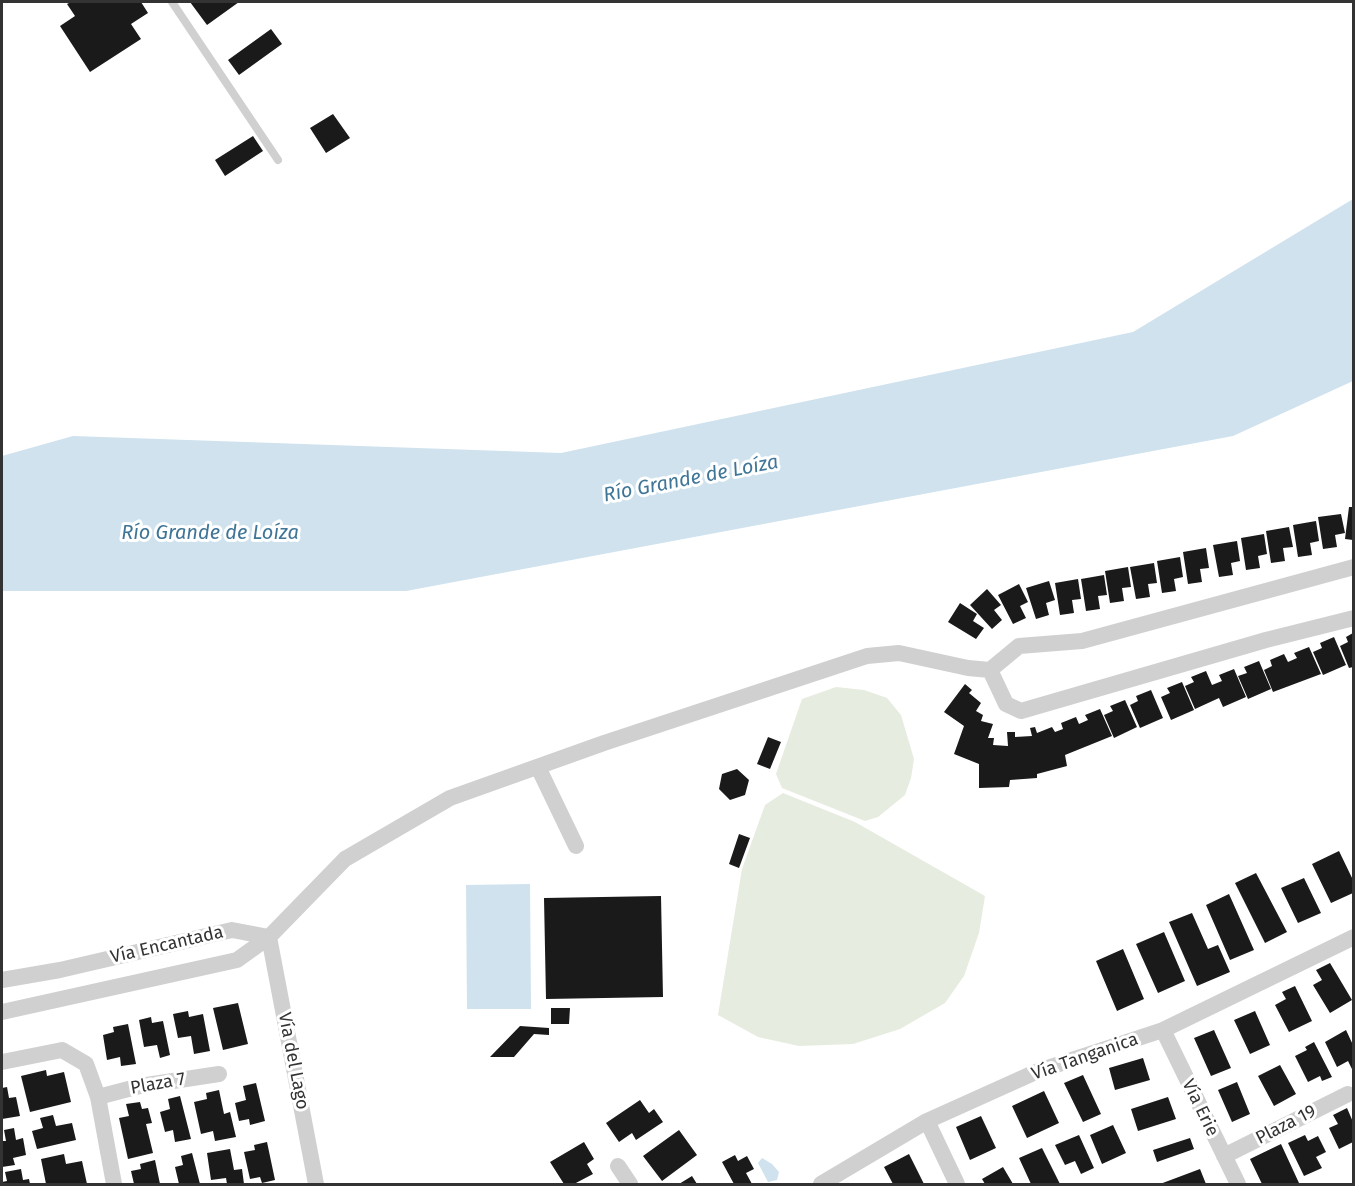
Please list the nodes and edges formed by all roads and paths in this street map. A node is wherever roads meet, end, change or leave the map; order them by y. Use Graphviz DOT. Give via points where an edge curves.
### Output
graph roads {
  1 [pos="172,2"];
  2 [pos="278,160"];
  3 [pos="1353,567"];
  4 [pos="1353,618"];
  5 [pos="990,670"];
  6 [pos="538,767"];
  7 [pos="576,846"];
  8 [pos="269,937"];
  9 [pos="1353,937"];
  10 [pos="2,980"];
  11 [pos="2,1011"];
  12 [pos="1163,1030"];
  13 [pos="2,1062"];
  14 [pos="219,1074"];
  15 [pos="1348,1094"];
  16 [pos="98,1097"];
  17 [pos="927,1121"];
  18 [pos="1224,1156"];
  19 [pos="618,1166"];
  20 [pos="114,1185"];
  21 [pos="316,1185"];
  22 [pos="630,1185"];
  23 [pos="821,1185"];
  24 [pos="957,1185"];
  25 [pos="1238,1185"];
  1 -- 2 [label="lane"];
  3 -- 5 [label="street" via="1082,641 1020,646"];
  4 -- 5 [label="street" via="1021,711 1005,704"];
  5 -- 6 [label="street" via="899,653 867,656"];
  6 -- 7 [label="street"];
  6 -- 8 [label="street" via="450,798 345,859"];
  8 -- 10 [label="street, Vía Encantada" via="232,930"];
  8 -- 11 [label="street, Vía Encantada" via="237,960"];
  8 -- 21 [label="street, Vía del Lago"];
  9 -- 12 [label="street, Vía Tanganica"];
  12 -- 17 [label="street, Vía Tanganica" via="1038,1071"];
  12 -- 18 [label="street, Vía Erie"];
  13 -- 16 [label="street" via="62,1050 86,1064"];
  14 -- 16 [label="street, Plaza 7"];
  15 -- 18 [label="street, Plaza 19"];
  16 -- 20 [label="street"];
  17 -- 23 [label="street, Vía Tanganica"];
  17 -- 24 [label="street"];
  18 -- 25 [label="street, Vía Erie"];
  19 -- 22 [label="street"];
}
